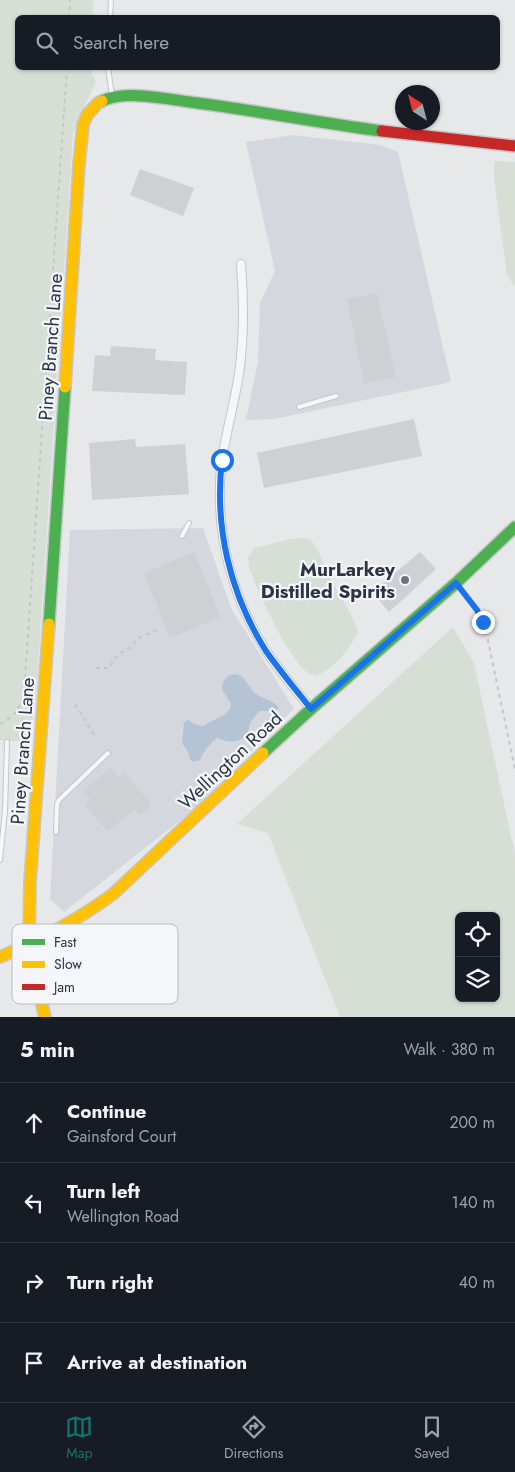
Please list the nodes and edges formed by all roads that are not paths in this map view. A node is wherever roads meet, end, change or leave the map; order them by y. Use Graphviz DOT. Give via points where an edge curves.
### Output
graph roads {
  1 [pos="111,0"];
  2 [pos="110,15"];
  3 [pos="108,70"];
  4 [pos="113,96"];
  5 [pos="515,146"];
  6 [pos="241,264"];
  7 [pos="336,396"];
  8 [pos="299,407"];
  9 [pos="189,523"];
  10 [pos="515,527"];
  11 [pos="182,536"];
  12 [pos="311,709"];
  13 [pos="8,742"];
  14 [pos="108,753"];
  15 [pos="0,758"];
  16 [pos="7,758"];
  17 [pos="0,782"];
  18 [pos="6,782"];
  19 [pos="56,832"];
  20 [pos="0,860"];
  21 [pos="29,924"];
  22 [pos="70,924"];
  23 [pos="12,952"];
  24 [pos="0,957"];
  25 [pos="42,1004"];
  26 [pos="45,1017"];
  1 -- 2 [label="lane"];
  3 -- 4 [label="lane"];
  4 -- 5 [label="street" via="144,96 351,127"];
  4 -- 21 [label="street, Piney Branch Lane" via="98,103 87,115 78,164"];
  6 -- 12 [label="street" via="242,351 221,468 223,538 230,573 250,622 267,651"];
  7 -- 8 [label="lane"];
  9 -- 11 [label="lane"];
  10 -- 12 [label="street, Wellington Road" via="456,583"];
  12 -- 22 [label="street, Wellington Road" via="113,894"];
  13 -- 16 [label="lane"];
  14 -- 19 [label="lane" via="59,800"];
  15 -- 16 [label="lane"];
  16 -- 18 [label="lane"];
  17 -- 18 [label="lane"];
  18 -- 20 [label="lane"];
  23 -- 24 [label="street, Wellington Road"];
  25 -- 26 [label="street, Piney Branch Lane"];
}
